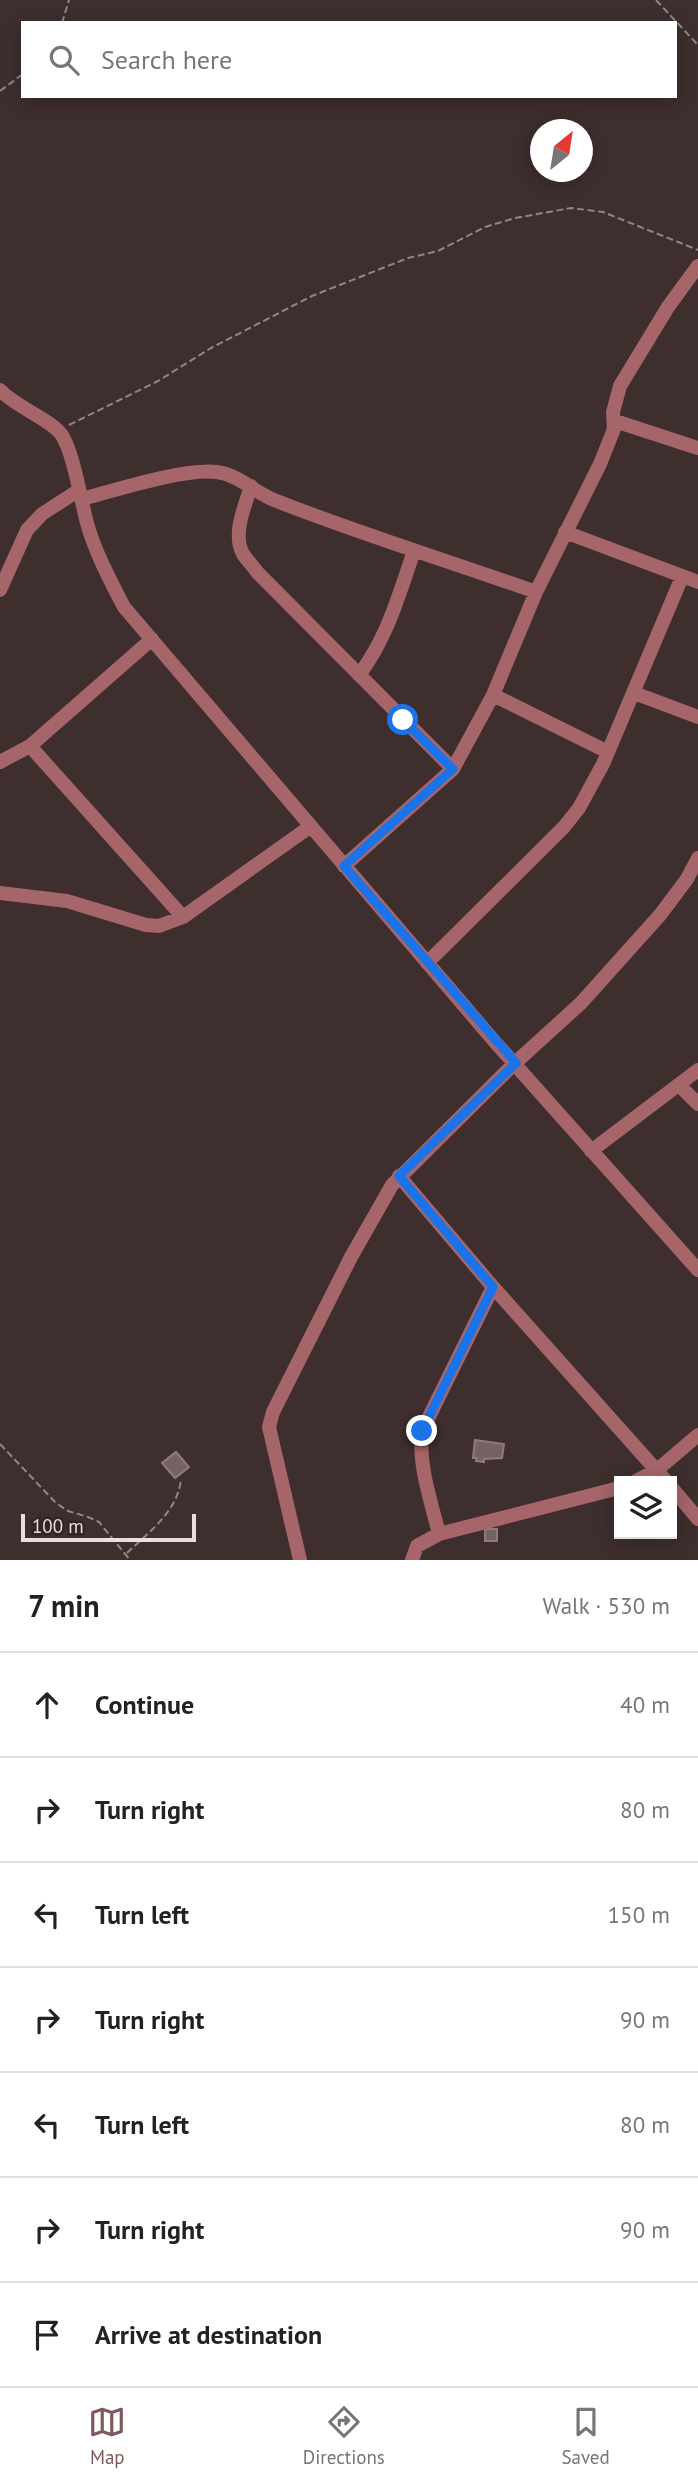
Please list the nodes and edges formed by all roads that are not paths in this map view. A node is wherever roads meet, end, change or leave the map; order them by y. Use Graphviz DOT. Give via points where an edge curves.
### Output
graph roads {
  1 [pos="698,266"];
  2 [pos="0,390"];
  3 [pos="615,421"];
  4 [pos="698,447"];
  5 [pos="251,486"];
  6 [pos="80,494"];
  7 [pos="565,532"];
  8 [pos="414,551"];
  9 [pos="682,577"];
  10 [pos="698,582"];
  11 [pos="0,590"];
  12 [pos="536,592"];
  13 [pos="152,639"];
  14 [pos="359,675"];
  15 [pos="634,693"];
  16 [pos="493,695"];
  17 [pos="698,717"];
  18 [pos="30,746"];
  19 [pos="608,752"];
  20 [pos="0,761"];
  21 [pos="453,769"];
  22 [pos="311,826"];
  23 [pos="698,858"];
  24 [pos="344,866"];
  25 [pos="0,893"];
  26 [pos="183,917"];
  27 [pos="427,963"];
  28 [pos="516,1063"];
  29 [pos="698,1070"];
  30 [pos="679,1085"];
  31 [pos="698,1104"];
  32 [pos="591,1151"];
  33 [pos="399,1176"];
  34 [pos="698,1270"];
  35 [pos="493,1287"];
  36 [pos="698,1435"];
  37 [pos="661,1476"];
  38 [pos="614,1489"];
  39 [pos="677,1494"];
  40 [pos="698,1519"];
  41 [pos="439,1534"];
  42 [pos="300,1560"];
  43 [pos="412,1560"];
  1 -- 3 [label="street" via="620,386"];
  2 -- 6 [label="street" via="57,430 71,456"];
  3 -- 4 [label="street"];
  3 -- 7 [label="street" via="600,464"];
  5 -- 6 [label="street" via="236,477 203,471"];
  5 -- 8 [label="street" via="271,498"];
  5 -- 14 [label="street" via="240,524 242,552"];
  6 -- 11 [label="street" via="42,514 27,530"];
  6 -- 13 [label="street" via="106,573 124,607"];
  7 -- 9 [label="street"];
  7 -- 12 [label="street"];
  8 -- 12 [label="street"];
  8 -- 14 [label="street" via="391,621"];
  9 -- 10 [label="street"];
  9 -- 15 [label="street"];
  12 -- 16 [label="street"];
  13 -- 18 [label="street"];
  13 -- 22 [label="street"];
  14 -- 21 [label="street"];
  15 -- 17 [label="street"];
  15 -- 19 [label="street"];
  16 -- 19 [label="street"];
  16 -- 21 [label="street"];
  18 -- 20 [label="street"];
  18 -- 26 [label="street"];
  19 -- 27 [label="street" via="564,827"];
  21 -- 24 [label="street"];
  22 -- 24 [label="street"];
  22 -- 26 [label="street"];
  23 -- 28 [label="street" via="660,915 581,1003"];
  24 -- 27 [label="street"];
  25 -- 26 [label="street" via="67,901 146,925 159,926"];
  27 -- 28 [label="street"];
  28 -- 32 [label="street"];
  28 -- 33 [label="street"];
  29 -- 30 [label="street"];
  30 -- 31 [label="street"];
  30 -- 32 [label="street"];
  32 -- 34 [label="street"];
  33 -- 35 [label="street"];
  33 -- 42 [label="street" via="351,1256 268,1427"];
  35 -- 37 [label="street"];
  35 -- 41 [label="street" via="422,1431 420,1447"];
  36 -- 37 [label="street"];
  38 -- 41 [label="street"];
  39 -- 40 [label="street"];
  41 -- 43 [label="street" via="417,1546"];
}
